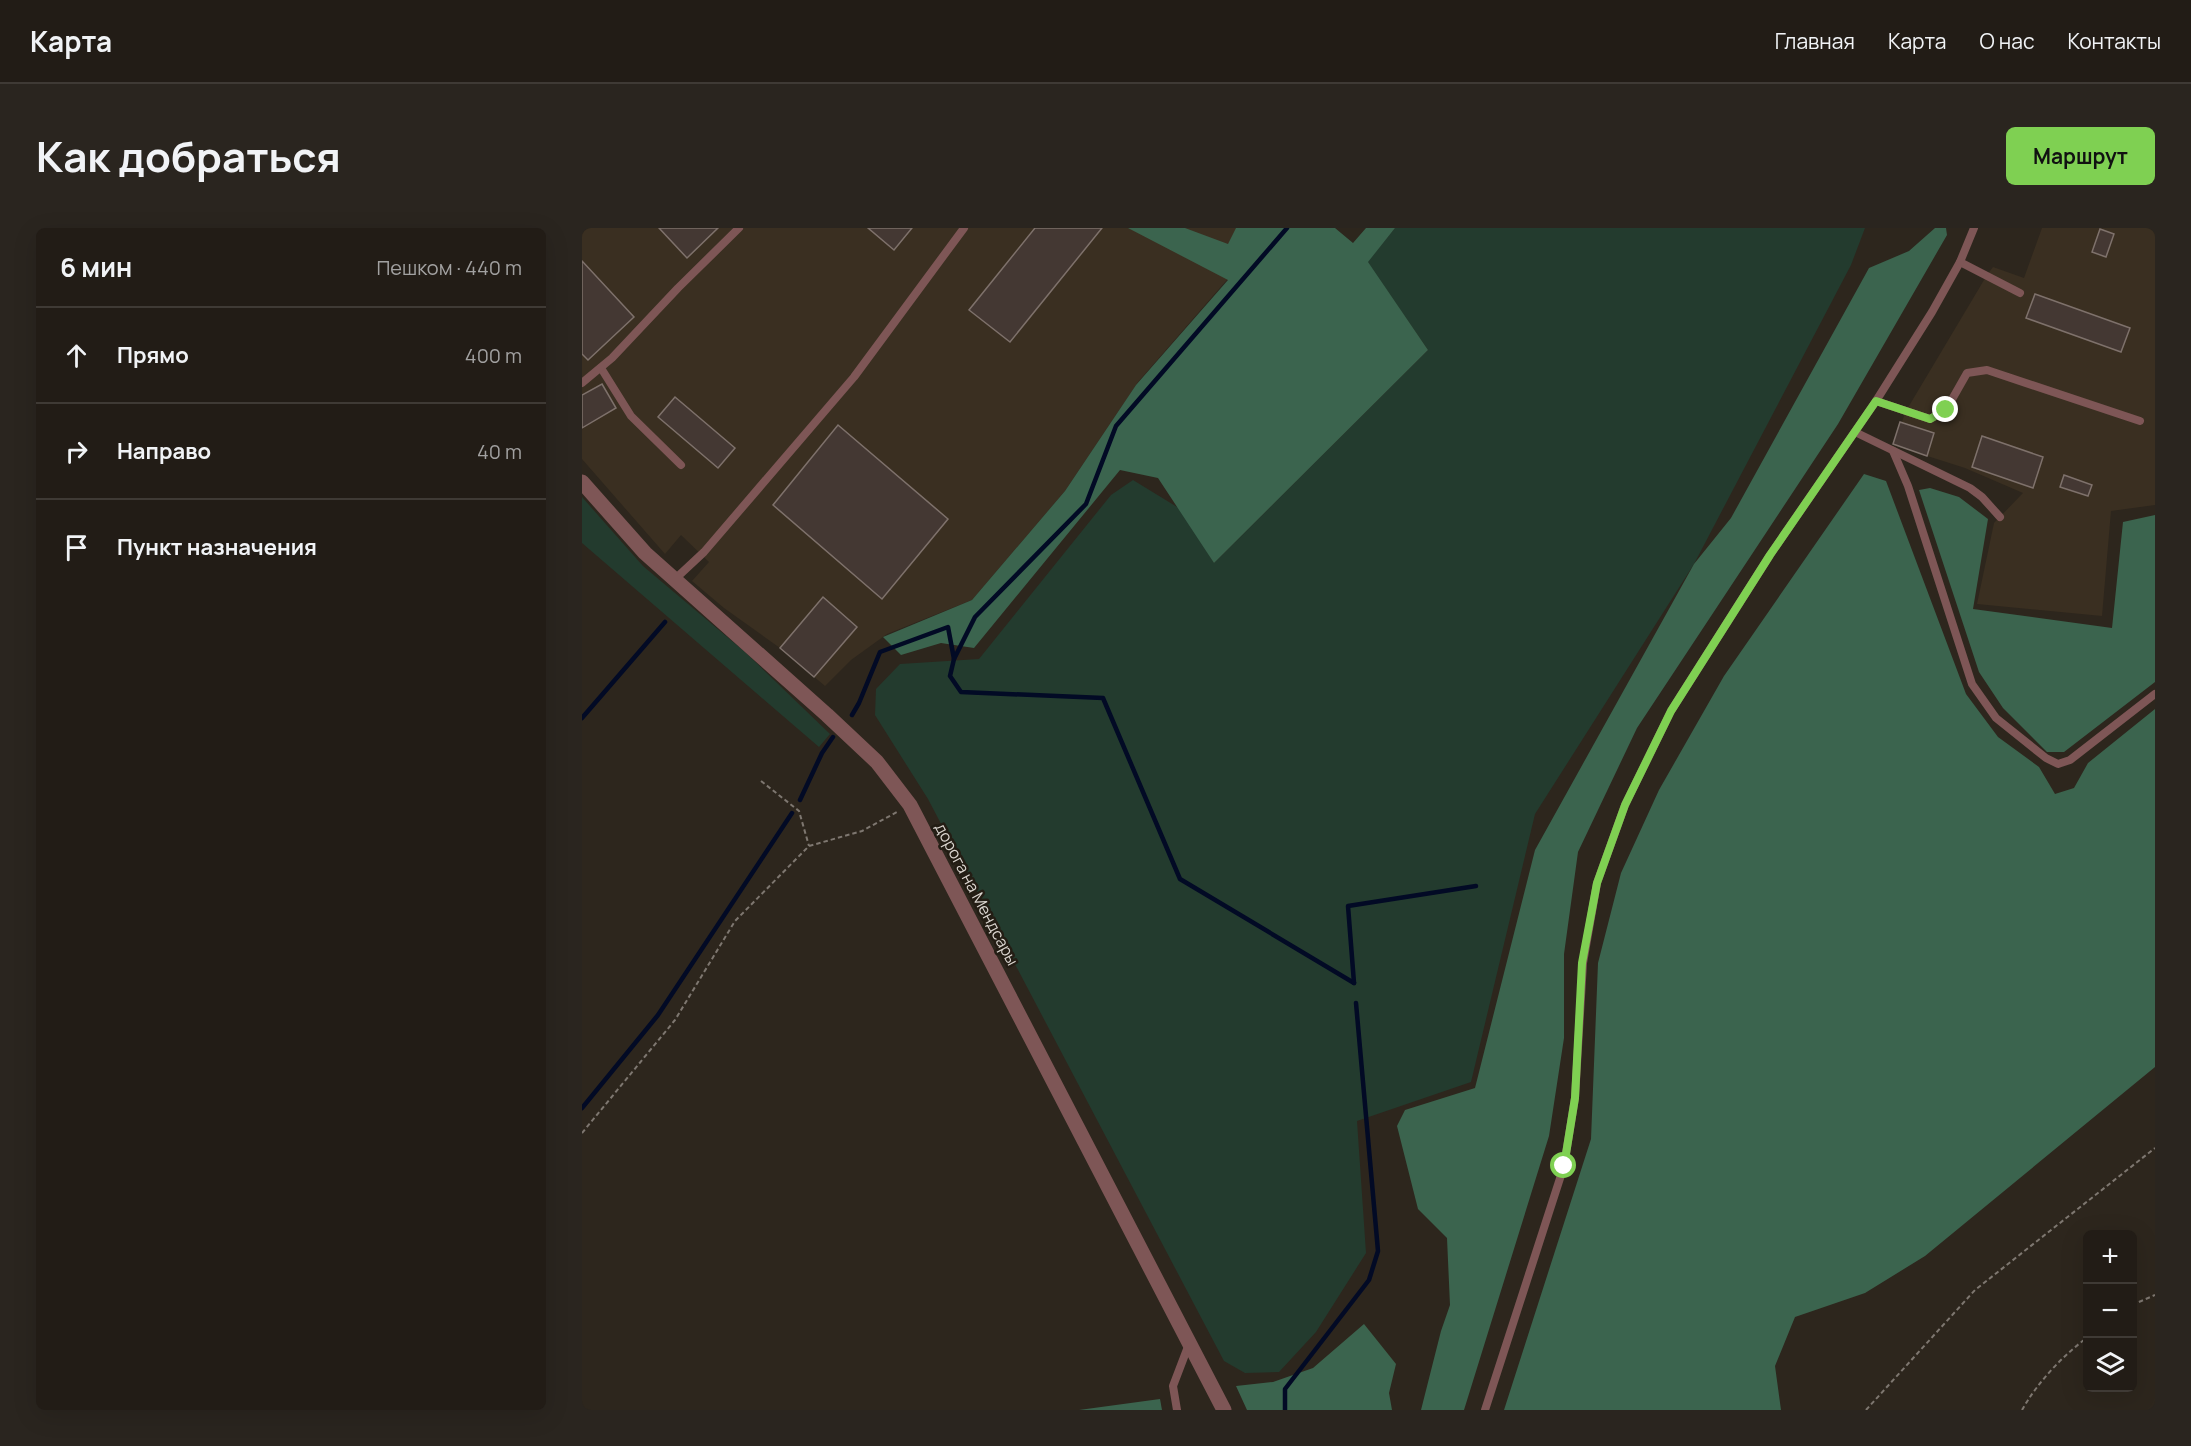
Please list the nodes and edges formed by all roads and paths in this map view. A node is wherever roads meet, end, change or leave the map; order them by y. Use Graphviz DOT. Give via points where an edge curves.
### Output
graph roads {
  1 [pos="739,228"];
  2 [pos="964,228"];
  3 [pos="1974,228"];
  4 [pos="1960,262"];
  5 [pos="2020,293"];
  6 [pos="601,368"];
  7 [pos="582,383"];
  8 [pos="1876,401"];
  9 [pos="2140,421"];
  10 [pos="1855,432"];
  11 [pos="1893,451"];
  12 [pos="681,465"];
  13 [pos="582,482"];
  14 [pos="2000,517"];
  15 [pos="674,580"];
  16 [pos="2155,694"];
  17 [pos="761,781"];
  18 [pos="910,806"];
  19 [pos="809,846"];
  20 [pos="582,1132"];
  21 [pos="2155,1148"];
  22 [pos="2155,1295"];
  23 [pos="2137,1303"];
  24 [pos="2085,1338"];
  25 [pos="1189,1344"];
  26 [pos="1177,1410"];
  27 [pos="1224,1410"];
  28 [pos="1485,1410"];
  29 [pos="1866,1410"];
  30 [pos="2022,1410"];
  1 -- 6 [label="lane"];
  2 -- 15 [label="lane" via="854,377 704,552"];
  3 -- 4 [label="lane"];
  4 -- 5 [label="lane"];
  4 -- 8 [label="lane"];
  6 -- 7 [label="lane"];
  6 -- 12 [label="lane" via="631,416"];
  8 -- 9 [label="lane" via="1930,419 1946,410 1967,373 1987,370"];
  8 -- 10 [label="lane"];
  10 -- 11 [label="lane"];
  10 -- 28 [label="lane" via="1770,555 1671,711 1625,805 1597,883 1582,963 1575,1098 1564,1166"];
  11 -- 14 [label="lane" via="1970,488"];
  11 -- 16 [label="lane" via="1972,684 1996,718 2058,764 2070,760"];
  13 -- 15 [label="street, дорога на Мендсары"];
  15 -- 18 [label="street, дорога на Мендсары" via="869,754"];
  17 -- 19 [label="path" via="800,811"];
  18 -- 19 [label="path" via="862,831"];
  18 -- 25 [label="street, дорога на Мендсары"];
  19 -- 20 [label="path" via="735,921 675,1020"];
  21 -- 29 [label="path" via="1975,1290"];
  22 -- 23 [label="path"];
  24 -- 30 [label="path" via="2031,1394"];
  25 -- 26 [label="lane" via="1173,1386"];
  25 -- 27 [label="street, дорога на Мендсары"];
}
